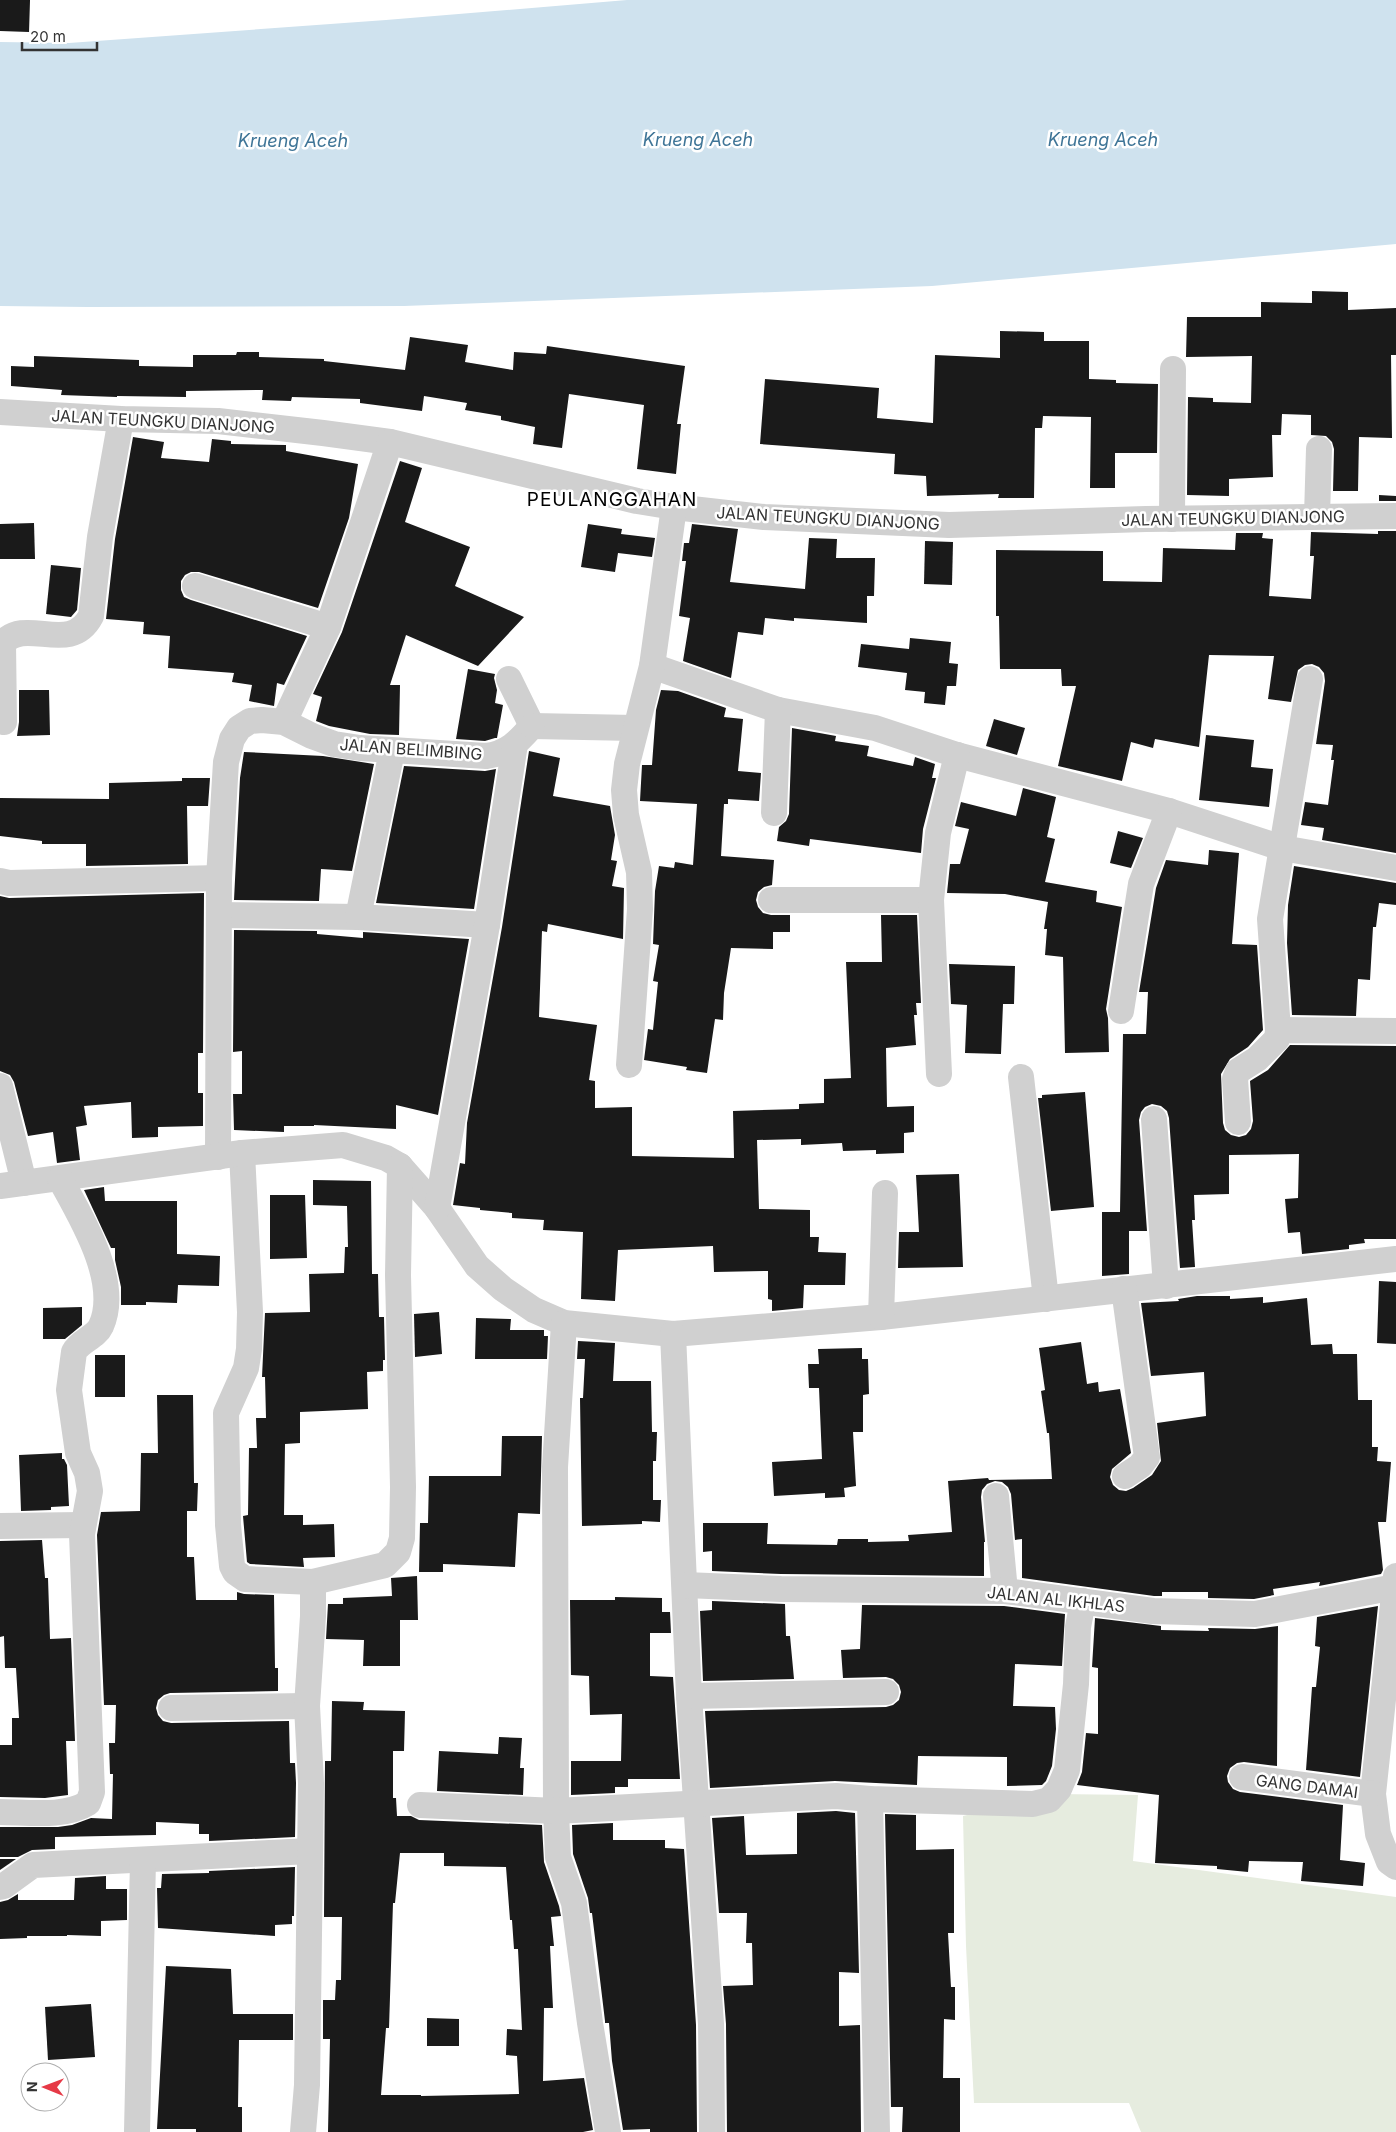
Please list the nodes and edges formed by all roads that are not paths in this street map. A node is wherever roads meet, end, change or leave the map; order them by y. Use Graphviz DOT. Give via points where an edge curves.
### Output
graph roads {
  1 [pos="1173,369"];
  2 [pos="0,412"];
  3 [pos="121,419"];
  4 [pos="390,442"];
  5 [pos="1319,449"];
  6 [pos="674,507"];
  7 [pos="1317,516"];
  8 [pos="1396,516"];
  9 [pos="1172,519"];
  10 [pos="195,586"];
  11 [pos="328,627"];
  12 [pos="652,666"];
  13 [pos="509,679"];
  14 [pos="1310,679"];
  15 [pos="778,710"];
  16 [pos="4,722"];
  17 [pos="284,722"];
  18 [pos="636,728"];
  19 [pos="524,736"];
  20 [pos="392,751"];
  21 [pos="957,755"];
  22 [pos="1169,811"];
  23 [pos="774,814"];
  24 [pos="1282,848"];
  25 [pos="1396,868"];
  26 [pos="219,878"];
  27 [pos="0,882"];
  28 [pos="771,900"];
  29 [pos="931,900"];
  30 [pos="219,915"];
  31 [pos="358,917"];
  32 [pos="487,925"];
  33 [pos="1121,1011"];
  34 [pos="1278,1030"];
  35 [pos="1396,1031"];
  36 [pos="629,1065"];
  37 [pos="939,1074"];
  38 [pos="1021,1077"];
  39 [pos="0,1086"];
  40 [pos="1154,1119"];
  41 [pos="1238,1122"];
  42 [pos="230,1155"];
  43 [pos="400,1166"];
  44 [pos="60,1179"];
  45 [pos="12,1184"];
  46 [pos="885,1193"];
  47 [pos="437,1208"];
  48 [pos="1396,1260"];
  49 [pos="1166,1286"];
  50 [pos="1124,1290"];
  51 [pos="1046,1299"];
  52 [pos="881,1317"];
  53 [pos="564,1323"];
  54 [pos="674,1334"];
  55 [pos="1125,1476"];
  56 [pos="996,1496"];
  57 [pos="83,1524"];
  58 [pos="0,1526"];
  59 [pos="313,1582"];
  60 [pos="1395,1582"];
  61 [pos="685,1585"];
  62 [pos="1005,1590"];
  63 [pos="1083,1601"];
  64 [pos="886,1692"];
  65 [pos="689,1696"];
  66 [pos="307,1706"];
  67 [pos="170,1708"];
  68 [pos="1242,1777"];
  69 [pos="1373,1794"];
  70 [pos="870,1799"];
  71 [pos="698,1803"];
  72 [pos="420,1805"];
  73 [pos="556,1811"];
  74 [pos="0,1812"];
  75 [pos="310,1851"];
  76 [pos="143,1861"];
  77 [pos="1396,1867"];
  78 [pos="0,1887"];
  79 [pos="137,2132"];
  80 [pos="302,2132"];
  81 [pos="608,2132"];
  82 [pos="712,2132"];
  83 [pos="877,2132"];
  1 -- 9 [label="street"];
  2 -- 3 [label="street, JALAN TEUNGKU DIANJONG"];
  3 -- 4 [label="street, JALAN TEUNGKU DIANJONG" via="218,421"];
  3 -- 16 [label="street" via="100,537 91,616 86,626 69,635 22,634 3,643"];
  4 -- 6 [label="street, JALAN TEUNGKU DIANJONG" via="636,501"];
  4 -- 11 [label="street"];
  5 -- 7 [label="street"];
  6 -- 9 [label="street, JALAN TEUNGKU DIANJONG" via="764,517 949,525"];
  6 -- 12 [label="street"];
  7 -- 8 [label="street, JALAN TEUNGKU DIANJONG"];
  7 -- 9 [label="street, JALAN TEUNGKU DIANJONG"];
  10 -- 11 [label="street"];
  11 -- 17 [label="street"];
  12 -- 15 [label="street"];
  12 -- 18 [label="street"];
  13 -- 19 [label="street"];
  14 -- 24 [label="street"];
  15 -- 21 [label="street" via="874,728"];
  15 -- 23 [label="street"];
  17 -- 20 [label="street, JALAN BELIMBING" via="334,744"];
  17 -- 26 [label="street" via="250,721 239,728 232,739 226,762"];
  18 -- 19 [label="street"];
  18 -- 36 [label="street" via="626,764 624,790 639,881 640,909"];
  19 -- 20 [label="street, JALAN BELIMBING" via="498,754 486,756"];
  19 -- 32 [label="street"];
  20 -- 31 [label="street"];
  21 -- 22 [label="street"];
  21 -- 29 [label="street" via="938,832"];
  22 -- 24 [label="street"];
  22 -- 33 [label="street" via="1141,884"];
  24 -- 25 [label="street"];
  24 -- 34 [label="street" via="1270,919"];
  26 -- 27 [label="street"];
  26 -- 30 [label="street"];
  28 -- 29 [label="street"];
  29 -- 37 [label="street"];
  30 -- 31 [label="street"];
  30 -- 42 [label="street"];
  31 -- 32 [label="street"];
  32 -- 47 [label="street"];
  34 -- 35 [label="street"];
  34 -- 41 [label="street" via="1278,1039 1236,1074"];
  38 -- 51 [label="street"];
  39 -- 45 [label="street"];
  40 -- 49 [label="street"];
  42 -- 43 [label="street" via="343,1145 386,1158"];
  42 -- 44 [label="street"];
  42 -- 59 [label="street" via="250,1312 246,1368 226,1413 232,1566 245,1578"];
  43 -- 47 [label="street"];
  43 -- 59 [label="street" via="398,1275 404,1487 402,1538 398,1552 385,1565"];
  44 -- 45 [label="street"];
  44 -- 57 [label="street" via="82,1218 99,1260 106,1298 106,1313 100,1328 74,1352 69,1390 78,1453 90,1491"];
  46 -- 52 [label="street"];
  47 -- 53 [label="street" via="477,1266 503,1290 534,1310"];
  48 -- 49 [label="street"];
  49 -- 50 [label="street"];
  50 -- 51 [label="street"];
  50 -- 55 [label="street" via="1147,1457"];
  51 -- 52 [label="street"];
  52 -- 54 [label="street"];
  53 -- 54 [label="street"];
  53 -- 73 [label="street" via="555,1467"];
  54 -- 61 [label="street"];
  56 -- 62 [label="street"];
  57 -- 58 [label="street"];
  57 -- 74 [label="street" via="92,1792 88,1803 80,1808 58,1812"];
  59 -- 66 [label="street"];
  60 -- 63 [label="street, JALAN AL IKHLAS" via="1255,1614 1153,1611"];
  60 -- 69 [label="street"];
  61 -- 62 [label="street, JALAN AL IKHLAS"];
  61 -- 65 [label="street"];
  62 -- 63 [label="street, JALAN AL IKHLAS"];
  63 -- 70 [label="street" via="1078,1627 1067,1770 1049,1800 1032,1804"];
  64 -- 65 [label="street"];
  65 -- 71 [label="street"];
  66 -- 67 [label="street"];
  66 -- 75 [label="street"];
  68 -- 69 [label="street, GANG DAMAI"];
  69 -- 77 [label="street" via="1378,1834 1389,1862"];
  70 -- 71 [label="street" via="836,1796"];
  70 -- 83 [label="street"];
  71 -- 73 [label="street"];
  71 -- 82 [label="street" via="711,2024"];
  72 -- 73 [label="street"];
  73 -- 81 [label="street" via="558,1857 574,1903"];
  75 -- 76 [label="street"];
  75 -- 80 [label="street" via="307,2085"];
  76 -- 78 [label="street" via="33,1866"];
  76 -- 79 [label="street"];
}
